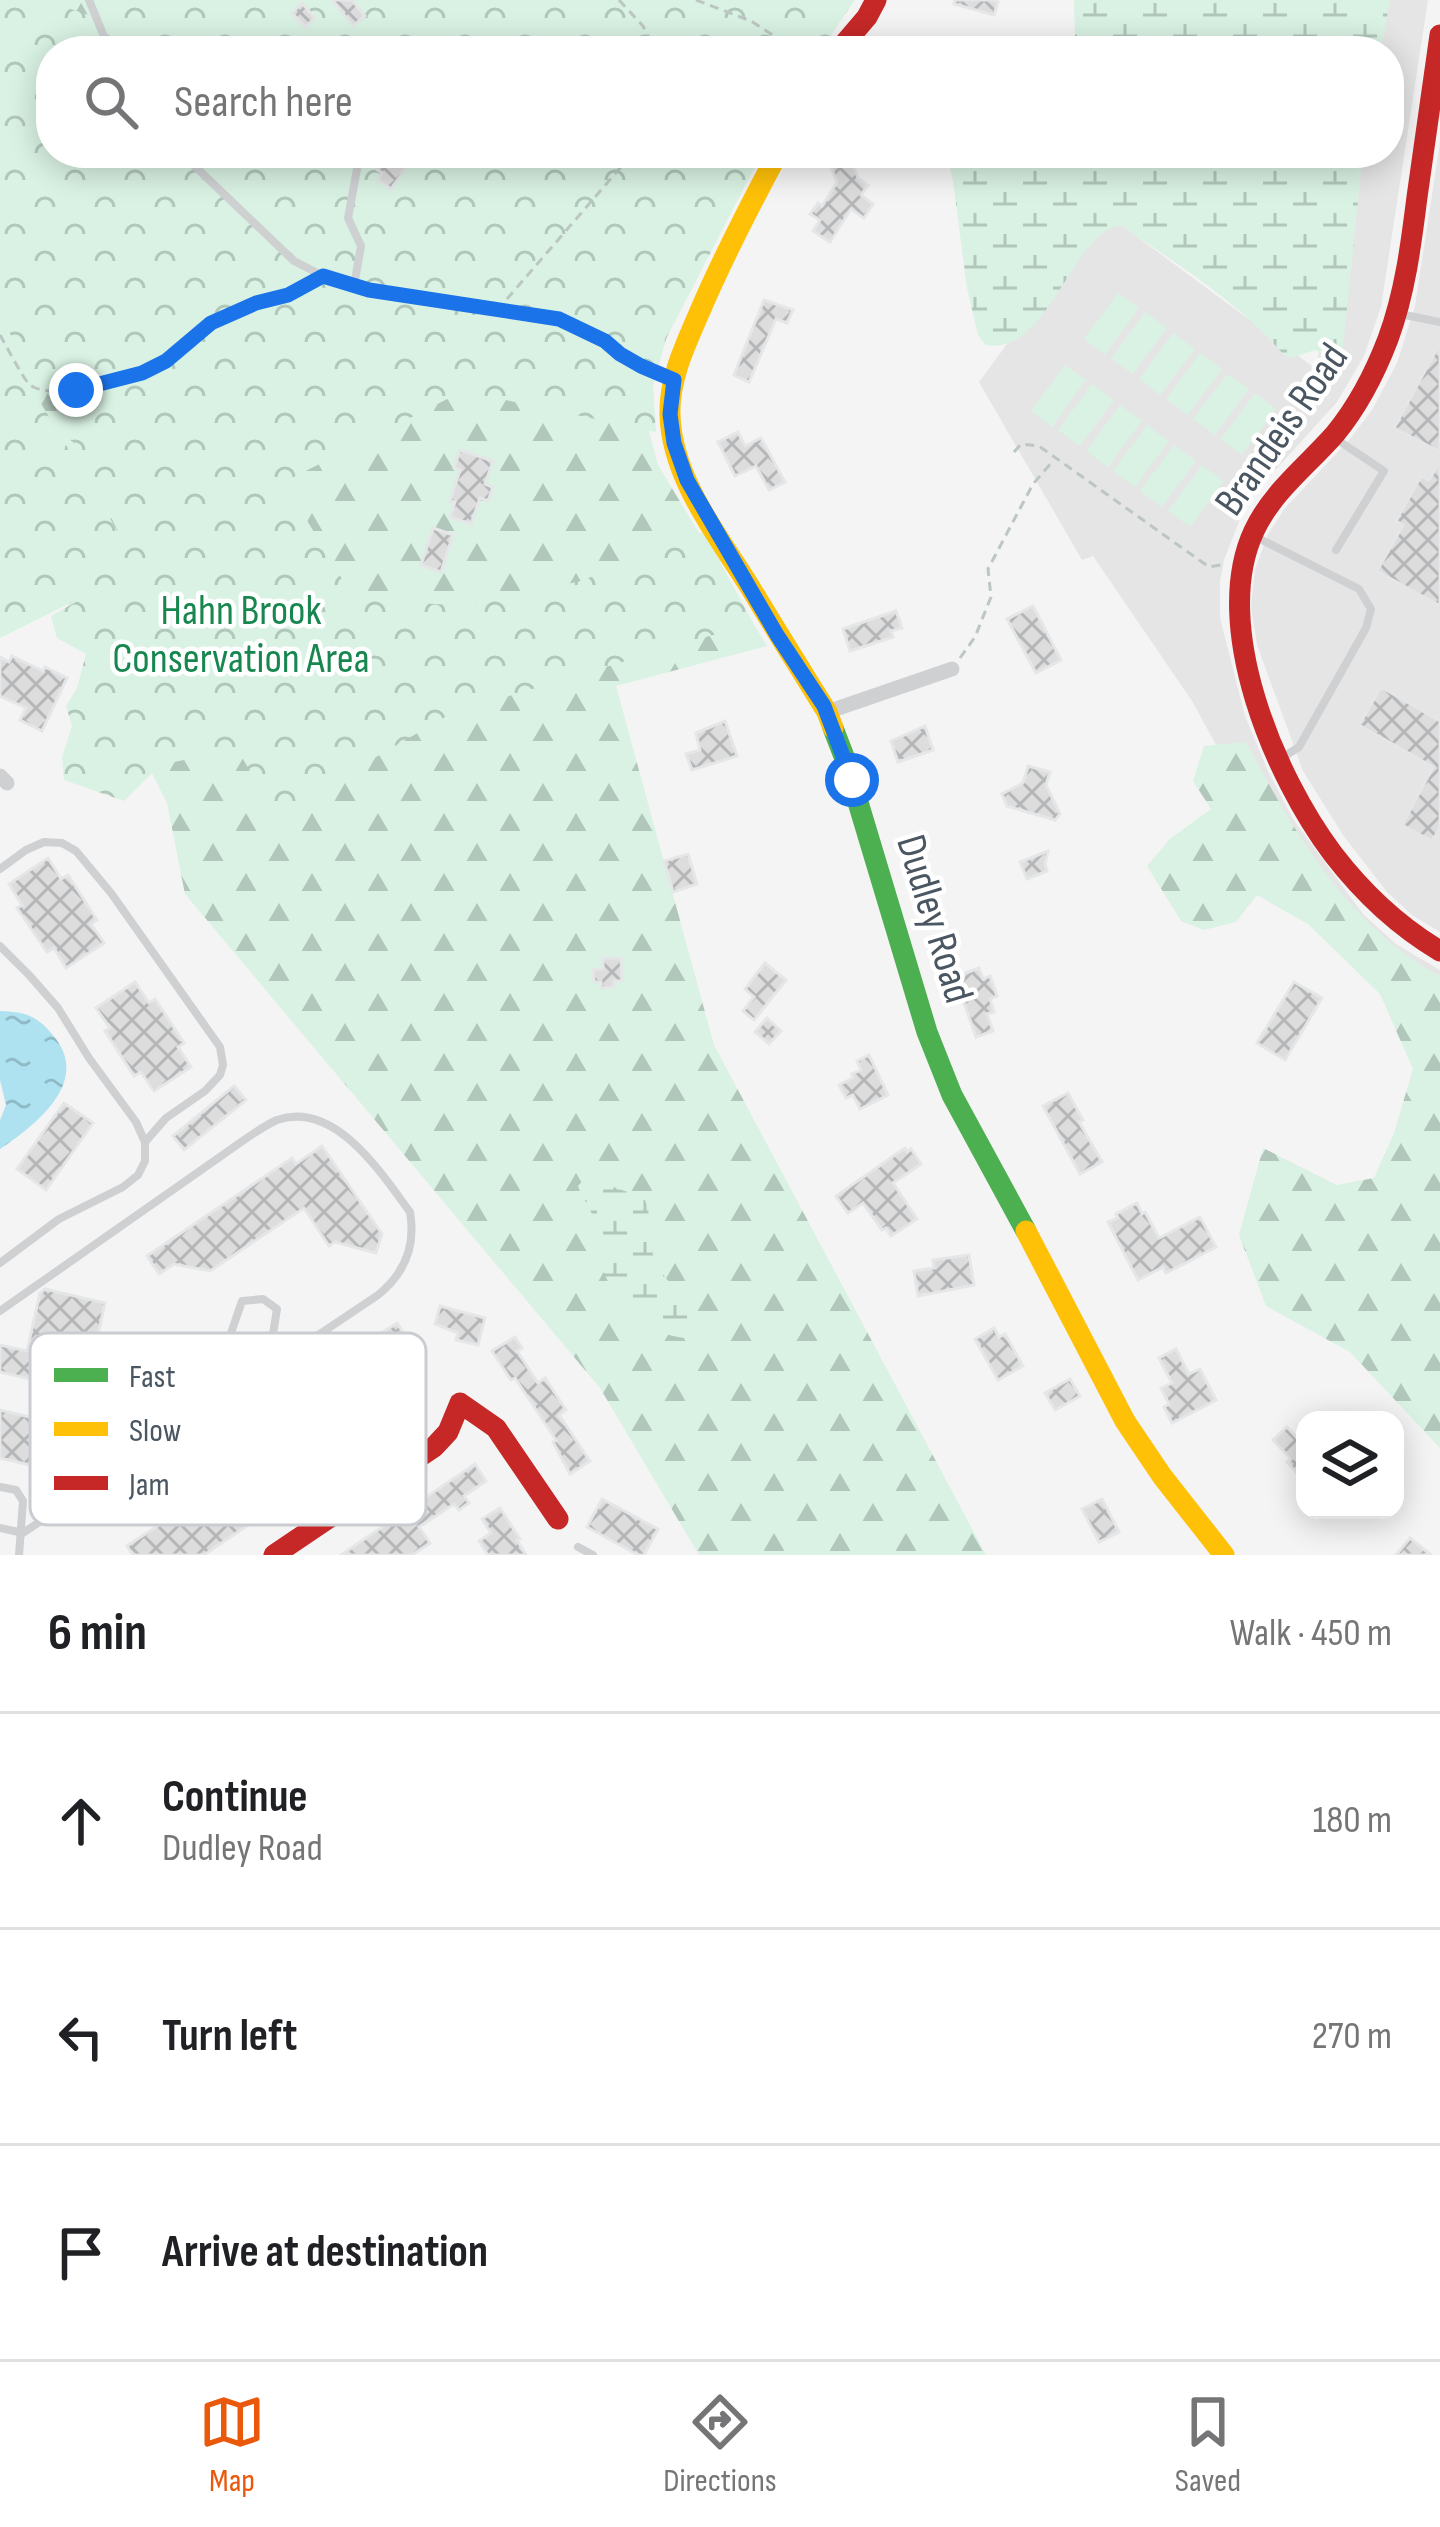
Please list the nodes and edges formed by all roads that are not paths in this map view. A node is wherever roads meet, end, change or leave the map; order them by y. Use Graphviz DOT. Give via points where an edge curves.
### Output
graph roads {
  1 [pos="88,0"];
  2 [pos="877,0"];
  3 [pos="1440,35"];
  4 [pos="104,36"];
  5 [pos="850,36"];
  6 [pos="197,168"];
  7 [pos="357,168"];
  8 [pos="770,168"];
  9 [pos="354,286"];
  10 [pos="1396,314"];
  11 [pos="1440,322"];
  12 [pos="674,380"];
  13 [pos="1332,436"];
  14 [pos="1249,545"];
  15 [pos="1336,550"];
  16 [pos="952,670"];
  17 [pos="827,712"];
  18 [pos="1279,759"];
  19 [pos="0,868"];
  20 [pos="0,946"];
  21 [pos="1440,951"];
  22 [pos="145,1142"];
  23 [pos="0,1263"];
  24 [pos="0,1310"];
  25 [pos="231,1333"];
  26 [pos="273,1333"];
  27 [pos="322,1333"];
  28 [pos="426,1452"];
  29 [pos="0,1487"];
  30 [pos="558,1519"];
  31 [pos="35,1525"];
  32 [pos="318,1525"];
  33 [pos="0,1528"];
  34 [pos="23,1533"];
  35 [pos="578,1546"];
  36 [pos="19,1555"];
  37 [pos="274,1555"];
  38 [pos="593,1555"];
  39 [pos="1224,1555"];
  1 -- 4 [label="lane"];
  2 -- 5 [label="street"];
  3 -- 10 [label="street, Brandeis Road"];
  6 -- 9 [label="lane" via="294,261"];
  7 -- 9 [label="lane" via="348,218 361,246"];
  8 -- 12 [label="street, Dudley Road" via="725,252"];
  9 -- 12 [label="lane" via="559,319"];
  10 -- 11 [label="lane"];
  10 -- 13 [label="street, Brandeis Road" via="1371,382"];
  12 -- 17 [label="street, Dudley Road" via="670,414 687,480"];
  13 -- 14 [label="street, Brandeis Road" via="1269,506"];
  13 -- 15 [label="lane" via="1384,471"];
  14 -- 18 [label="street, Brandeis Road" via="1239,593 1242,634"];
  14 -- 18 [label="lane" via="1359,589 1371,609 1299,747"];
  16 -- 17 [label="street"];
  17 -- 39 [label="street, Dudley Road" via="952,1095 1125,1421"];
  18 -- 21 [label="street, Brandeis Road" via="1322,838 1361,886"];
  19 -- 22 [label="lane" via="44,842 76,851 220,1047 220,1075"];
  20 -- 22 [label="lane" via="58,1009"];
  22 -- 23 [label="lane" via="138,1175"];
  24 -- 27 [label="lane" via="244,1140 293,1117 344,1133 391,1186 413,1227 396,1280"];
  25 -- 26 [label="lane" via="242,1301 263,1299 277,1309"];
  28 -- 30 [label="street" via="448,1432 460,1402 496,1428"];
  29 -- 34 [label="lane" via="23,1501"];
  31 -- 34 [label="lane"];
  32 -- 37 [label="street"];
  33 -- 34 [label="lane"];
  34 -- 36 [label="lane"];
  35 -- 38 [label="lane"];
}
